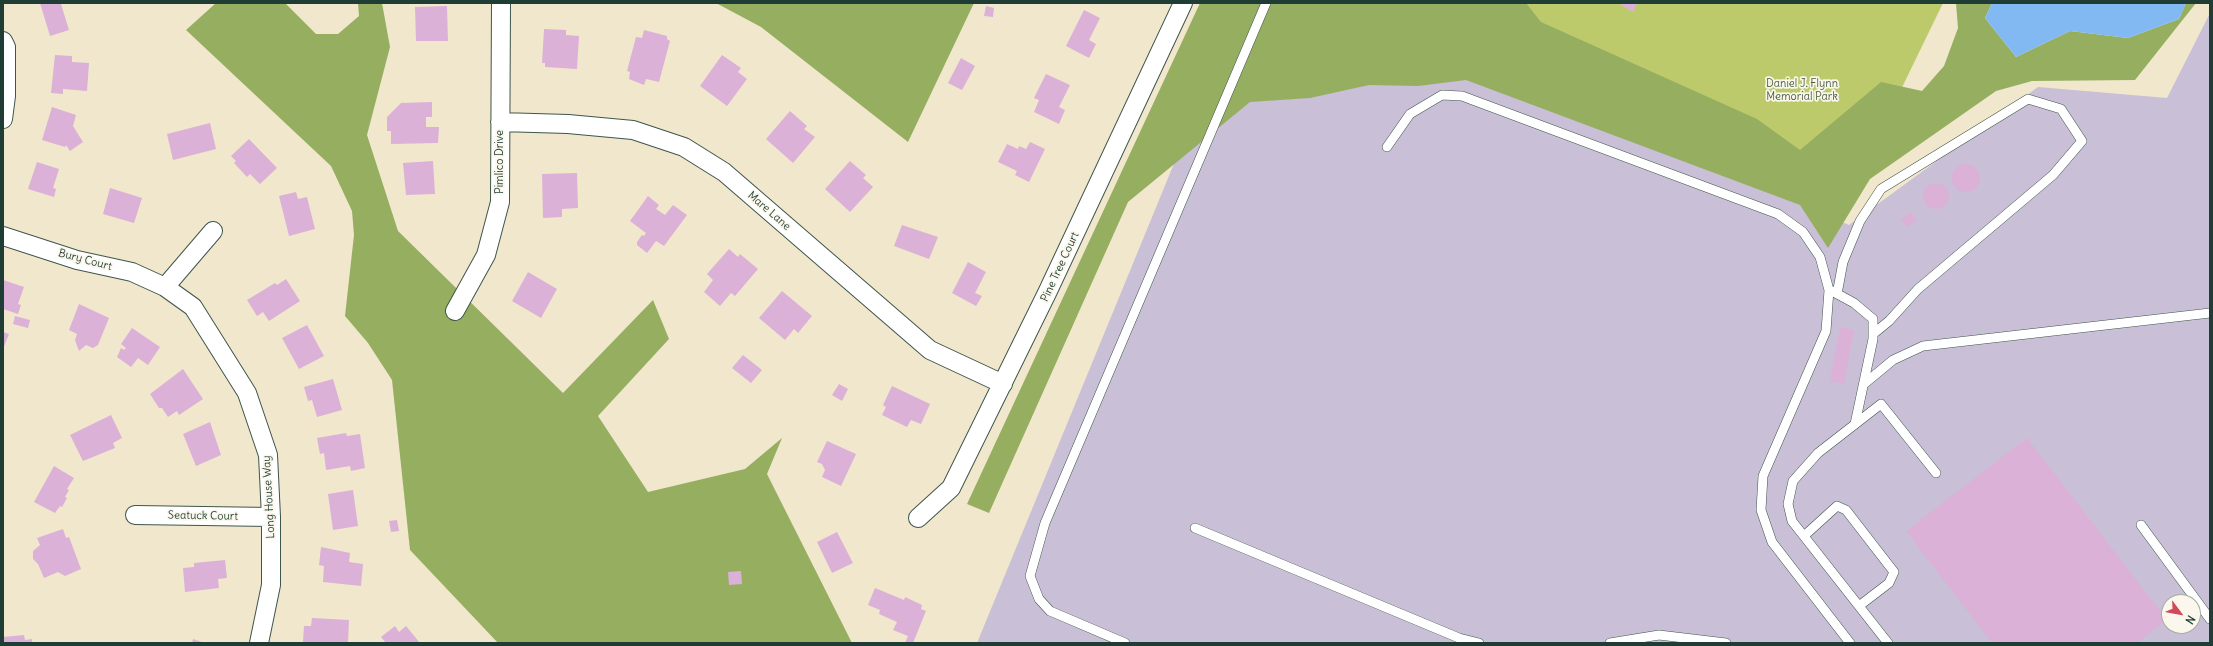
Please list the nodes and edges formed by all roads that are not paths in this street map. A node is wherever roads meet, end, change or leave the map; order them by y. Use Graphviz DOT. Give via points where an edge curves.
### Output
graph roads {
  1 [pos="501,3"];
  2 [pos="1183,3"];
  3 [pos="1266,3"];
  4 [pos="3,42"];
  5 [pos="3,119"];
  6 [pos="500,122"];
  7 [pos="1387,146"];
  8 [pos="213,231"];
  9 [pos="3,236"];
  10 [pos="165,287"];
  11 [pos="1833,292"];
  12 [pos="455,311"];
  13 [pos="2210,313"];
  14 [pos="1873,334"];
  15 [pos="1003,384"];
  16 [pos="1864,384"];
  17 [pos="1855,424"];
  18 [pos="1936,473"];
  19 [pos="135,515"];
  20 [pos="271,517"];
  21 [pos="918,518"];
  22 [pos="2141,525"];
  23 [pos="1195,528"];
  24 [pos="1804,536"];
  25 [pos="1859,606"];
  26 [pos="2210,619"];
  27 [pos="259,643"];
  28 [pos="1125,643"];
  29 [pos="1479,643"];
  30 [pos="1610,643"];
  31 [pos="1726,643"];
  32 [pos="1850,643"];
  33 [pos="1888,643"];
  1 -- 6 [label="street, Pimlico Drive"];
  2 -- 15 [label="street, Pine Tree Court"];
  3 -- 28 [label="lane" via="1045,523 1030,576 1039,600 1050,611"];
  4 -- 5 [label="street" via="6,47 6,96"];
  6 -- 12 [label="street, Pimlico Drive" via="500,202 486,255"];
  6 -- 15 [label="street, Mare Lane" via="568,124 633,130 684,147 724,172 930,350"];
  7 -- 11 [label="lane" via="1410,114 1442,95 1462,96 1778,214 1803,232 1820,257"];
  8 -- 10 [label="street"];
  9 -- 10 [label="street, Bury Court" via="77,260 132,272"];
  10 -- 20 [label="street, Long House Way" via="194,307 248,393 268,455"];
  11 -- 14 [label="lane" via="1854,303 1873,319"];
  11 -- 14 [label="lane" via="1860,221 1881,189 2028,99 2061,109 2082,141 2053,175 1918,288 1889,321"];
  11 -- 32 [label="lane" via="1826,331 1763,476 1761,510 1772,542"];
  13 -- 16 [label="lane" via="1923,346 1893,360"];
  14 -- 16 [label="lane"];
  15 -- 21 [label="street, Pine Tree Court" via="951,488"];
  16 -- 17 [label="lane"];
  17 -- 18 [label="lane" via="1881,404"];
  17 -- 24 [label="lane" via="1818,453 1793,481 1788,504 1792,521"];
  19 -- 20 [label="street, Seatuck Court"];
  20 -- 27 [label="street, Long House Way" via="271,585"];
  22 -- 26 [label="lane"];
  23 -- 29 [label="lane" via="1459,638"];
  24 -- 25 [label="lane"];
  24 -- 25 [label="lane" via="1838,506 1842,506 1851,516 1894,572 1889,582"];
  25 -- 33 [label="lane"];
  30 -- 31 [label="lane" via="1659,635"];
}
